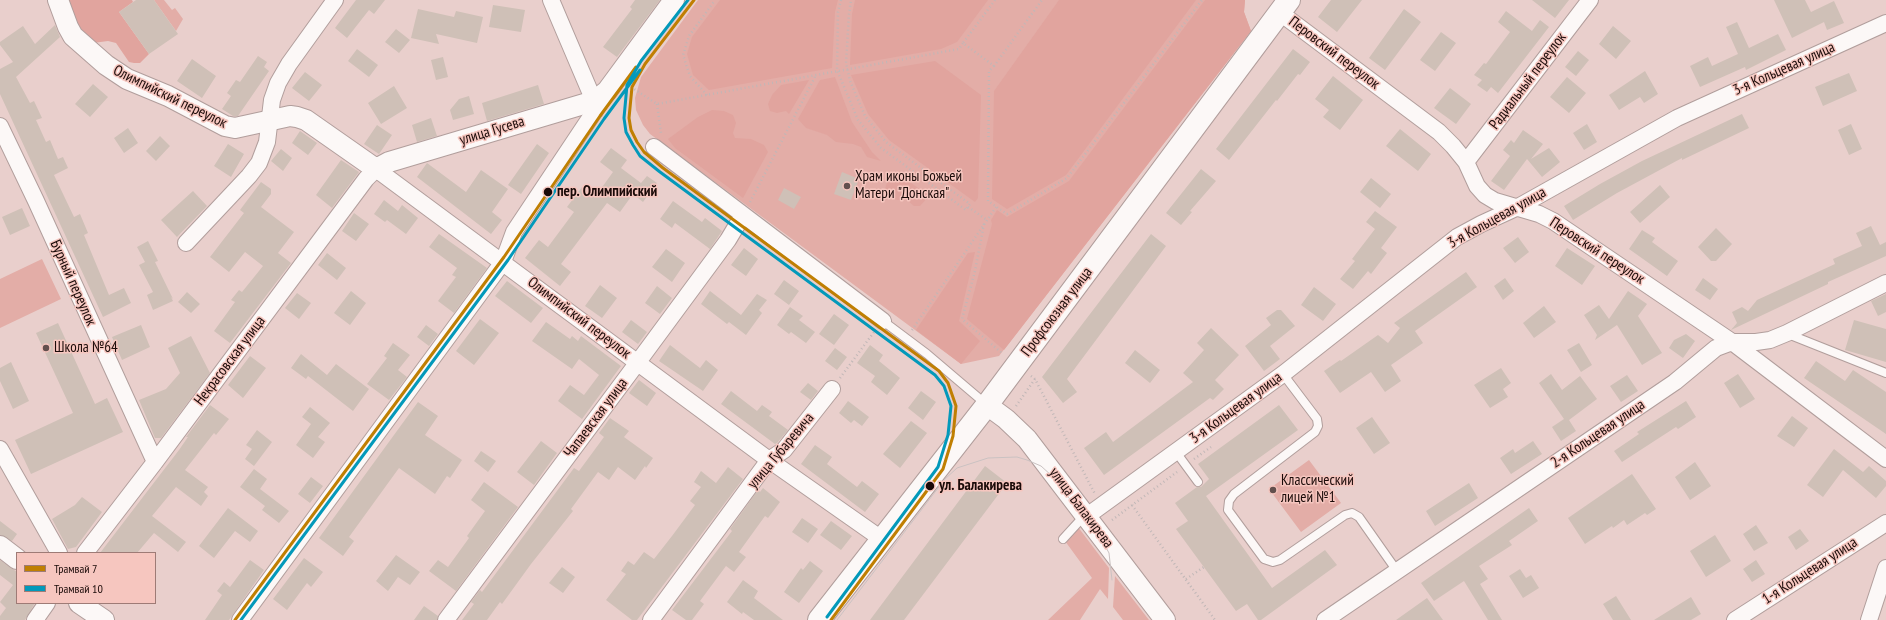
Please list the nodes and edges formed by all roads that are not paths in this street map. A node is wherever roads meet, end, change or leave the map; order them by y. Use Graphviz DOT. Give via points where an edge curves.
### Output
graph roads {
  1 [pos="58,0"];
  2 [pos="335,0"];
  3 [pos="551,0"];
  4 [pos="674,0"];
  5 [pos="1590,0"];
  6 [pos="1284,6"];
  7 [pos="1886,23"];
  8 [pos="603,95"];
  9 [pos="268,121"];
  10 [pos="0,126"];
  11 [pos="654,147"];
  12 [pos="1466,162"];
  13 [pos="376,169"];
  14 [pos="1518,208"];
  15 [pos="743,214"];
  16 [pos="186,243"];
  17 [pos="503,262"];
  18 [pos="1886,283"];
  19 [pos="883,321"];
  20 [pos="1787,333"];
  21 [pos="1732,342"];
  22 [pos="638,362"];
  23 [pos="1886,373"];
  24 [pos="1283,374"];
  25 [pos="832,389"];
  26 [pos="987,405"];
  27 [pos="0,450"];
  28 [pos="1176,452"];
  29 [pos="1886,459"];
  30 [pos="769,460"];
  31 [pos="155,462"];
  32 [pos="1198,482"];
  33 [pos="1087,515"];
  34 [pos="1886,523"];
  35 [pos="1063,539"];
  36 [pos="883,540"];
  37 [pos="0,546"];
  38 [pos="58,552"];
  39 [pos="86,552"];
  40 [pos="16,558"];
  41 [pos="1886,568"];
  42 [pos="1397,571"];
  43 [pos="46,604"];
  44 [pos="80,604"];
  45 [pos="35,620"];
  46 [pos="104,620"];
  47 [pos="240,620"];
  48 [pos="446,620"];
  49 [pos="651,620"];
  50 [pos="820,620"];
  51 [pos="1165,620"];
  52 [pos="1325,620"];
  53 [pos="1735,620"];
  54 [pos="1869,620"];
  1 -- 9 [label="street, Олимпийский переулок" via="73,36 116,73 168,96 225,126 235,128"];
  2 -- 9 [label="street" via="278,83"];
  3 -- 8 [label="street"];
  4 -- 8 [label="street"];
  5 -- 12 [label="street, Радиальный переулок"];
  6 -- 12 [label="street, Перовский переулок" via="1439,132"];
  6 -- 26 [label="main road, Профсоюзная улица"];
  7 -- 14 [label="street, 3-я Кольцевая улица" via="1677,118"];
  8 -- 13 [label="street, улица Гусева" via="389,162"];
  8 -- 17 [label="street" via="514,232"];
  9 -- 13 [label="street, Олимпийский переулок" via="290,116 306,120"];
  9 -- 16 [label="street" via="267,142 259,163"];
  10 -- 31 [label="street, Бурный переулок"];
  11 -- 15 [label="street"];
  12 -- 14 [label="street, Перовский переулок" via="1477,186 1485,195"];
  13 -- 17 [label="street, Олимпийский переулок"];
  13 -- 31 [label="street, Некрасовская улица"];
  14 -- 21 [label="street, Перовский переулок" via="1553,221"];
  14 -- 24 [label="street, 3-я Кольцевая улица" via="1457,237"];
  15 -- 19 [label="street"];
  15 -- 22 [label="street, Чапаевская улица" via="728,240"];
  17 -- 22 [label="street, Олимпийский переулок"];
  17 -- 47 [label="street"];
  18 -- 20 [label="street, 2-я Кольцевая улица"];
  19 -- 26 [label="lane"];
  20 -- 21 [label="street, 2-я Кольцевая улица" via="1770,340"];
  20 -- 23 [label="lane"];
  21 -- 29 [label="street, Перовский переулок"];
  21 -- 42 [label="street, 2-я Кольцевая улица" via="1716,348 1675,382"];
  22 -- 30 [label="street, Олимпийский переулок"];
  22 -- 48 [label="street, Чапаевская улица"];
  24 -- 28 [label="street, 3-я Кольцевая улица"];
  24 -- 42 [label="lane" via="1317,419 1318,426 1315,432 1234,494 1229,501 1228,510 1264,559 1273,562 1352,513 1359,517"];
  25 -- 30 [label="street, улица Губаревича" via="784,450"];
  26 -- 33 [label="street, улица Балакирева" via="1027,438"];
  26 -- 36 [label="main road, Профсоюзная улица"];
  27 -- 38 [label="street"];
  28 -- 32 [label="lane"];
  28 -- 33 [label="street, 3-я Кольцевая улица"];
  30 -- 36 [label="street, Олимпийский переулок"];
  30 -- 49 [label="street, улица Губаревича"];
  31 -- 39 [label="street, Некрасовская улица"];
  33 -- 35 [label="lane"];
  33 -- 51 [label="street, улица Балакирева"];
  34 -- 53 [label="street, 1-я Кольцевая улица"];
  36 -- 50 [label="main road, Профсоюзная улица"];
  37 -- 40 [label="street"];
  41 -- 54 [label="street"];
  42 -- 52 [label="street, 2-я Кольцевая улица"];
  43 -- 45 [label="street"];
  44 -- 46 [label="street"];
}
